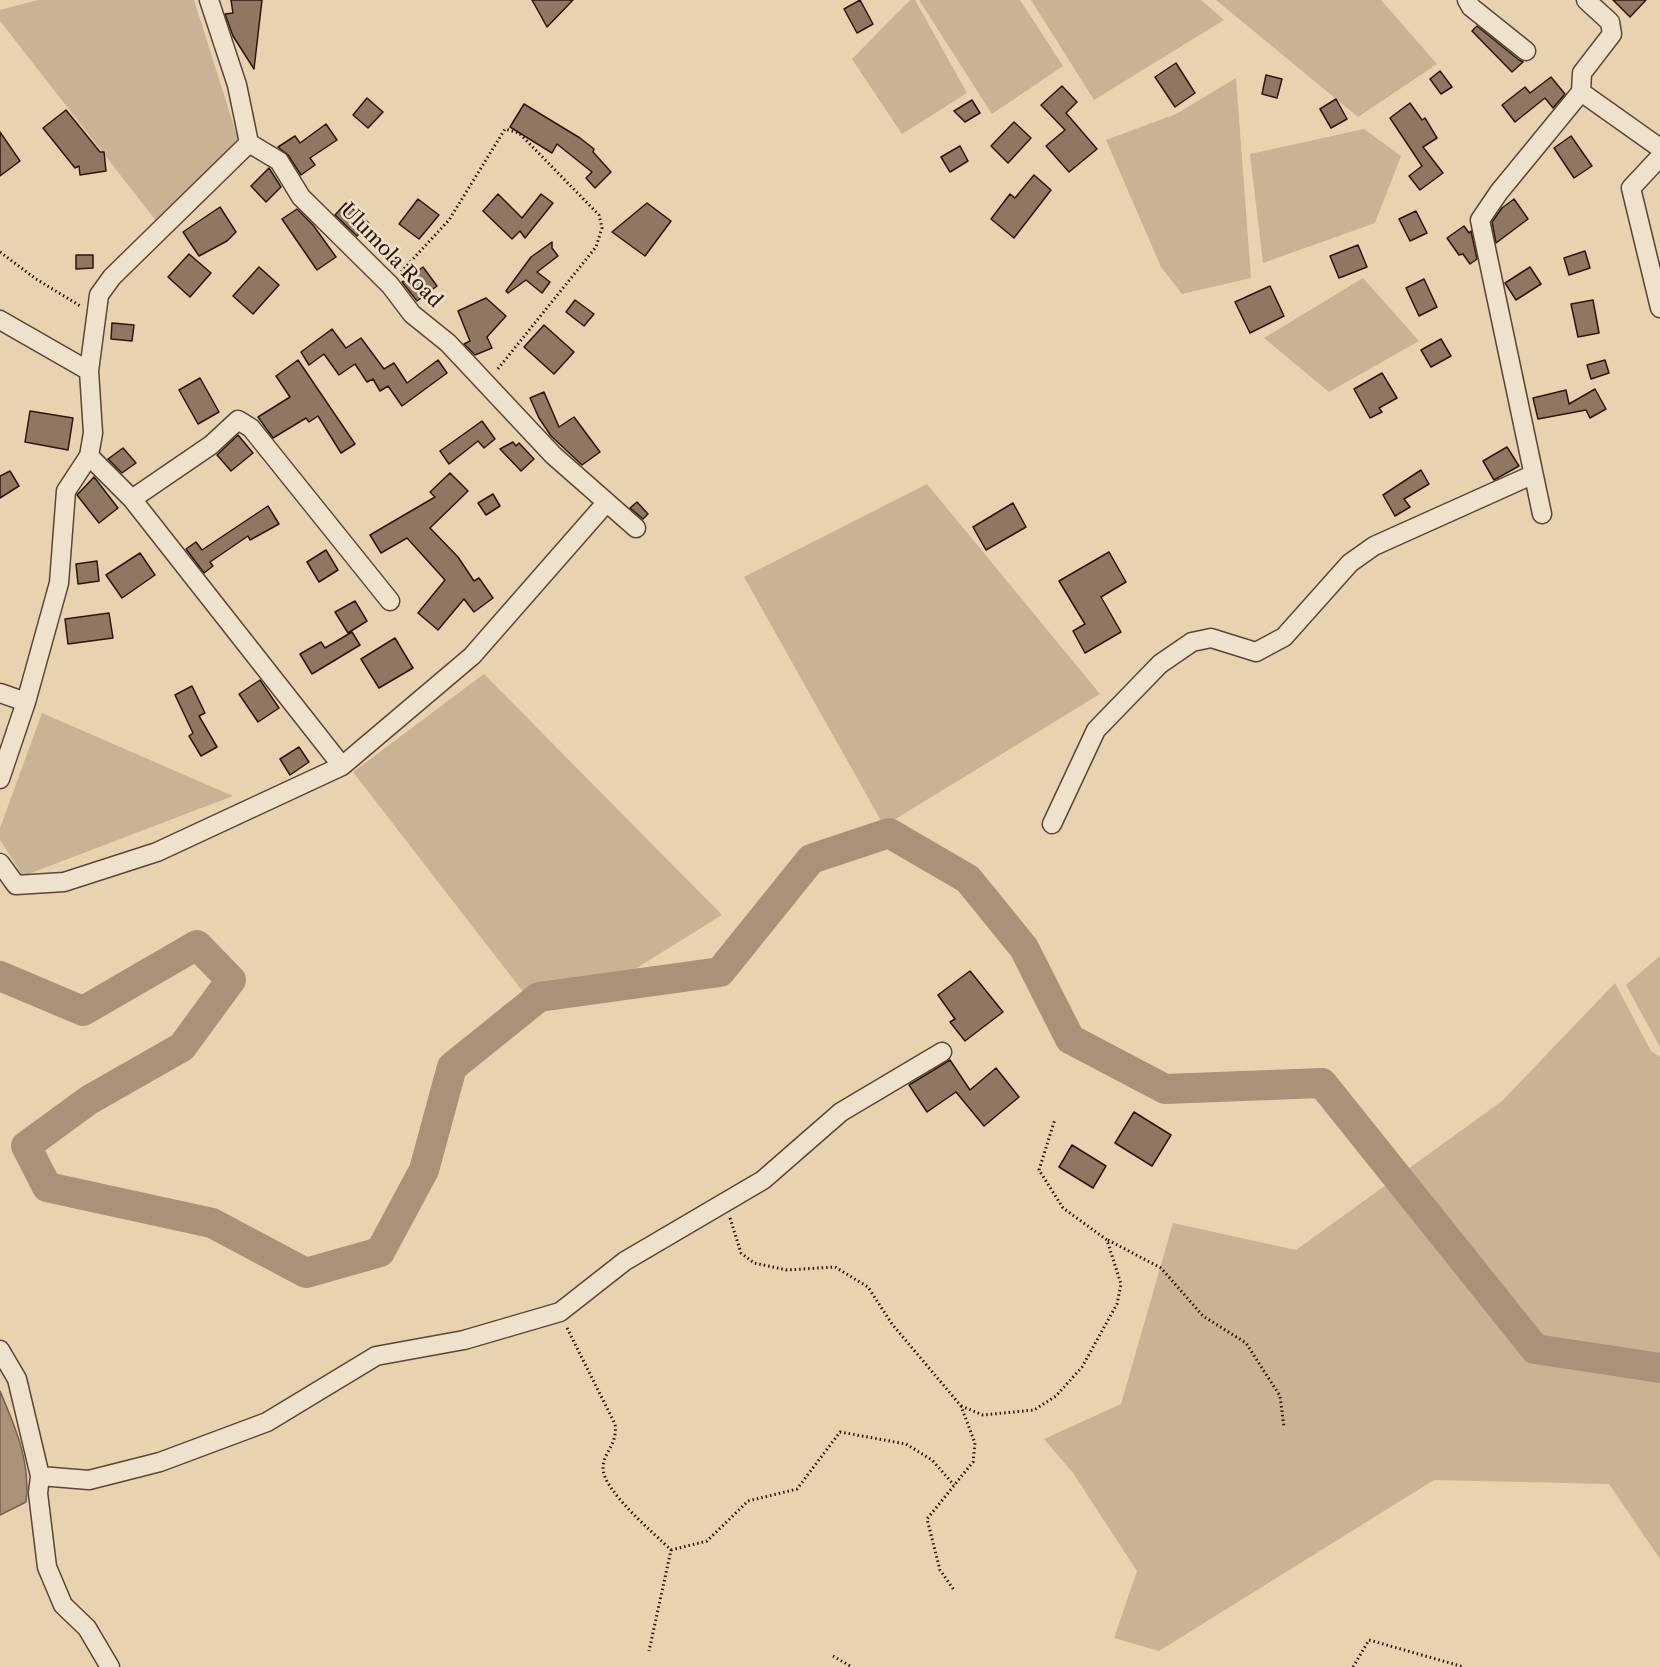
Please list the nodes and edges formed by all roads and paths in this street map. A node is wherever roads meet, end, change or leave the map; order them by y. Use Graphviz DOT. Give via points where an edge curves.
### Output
graph roads {
  1 [pos="209,0"];
  2 [pos="1467,0"];
  3 [pos="1586,0"];
  4 [pos="1526,51"];
  5 [pos="1581,92"];
  6 [pos="249,143"];
  7 [pos="1660,148"];
  8 [pos="1660,157"];
  9 [pos="0,252"];
  10 [pos="390,285"];
  11 [pos="1660,308"];
  12 [pos="96,316"];
  13 [pos="0,320"];
  14 [pos="89,371"];
  15 [pos="486,384"];
  16 [pos="89,456"];
  17 [pos="1532,475"];
  18 [pos="132,499"];
  19 [pos="606,503"];
  20 [pos="1542,514"];
  21 [pos="636,528"];
  22 [pos="390,601"];
  23 [pos="0,693"];
  24 [pos="26,702"];
  25 [pos="342,766"];
  26 [pos="0,778"];
  27 [pos="1052,824"];
  28 [pos="0,863"];
  29 [pos="942,1052"];
  30 [pos="1055,1119"];
  31 [pos="729,1202"];
  32 [pos="1107,1240"];
  33 [pos="561,1312"];
  34 [pos="0,1350"];
  35 [pos="962,1406"];
  36 [pos="1284,1427"];
  37 [pos="40,1476"];
  38 [pos="954,1485"];
  39 [pos="671,1550"];
  40 [pos="954,1590"];
  41 [pos="649,1651"];
  42 [pos="833,1656"];
  43 [pos="110,1667"];
  44 [pos="852,1667"];
  45 [pos="1353,1667"];
  46 [pos="1464,1667"];
  1 -- 6 [label="street" via="237,85"];
  2 -- 4 [label="street"];
  3 -- 5 [label="street" via="1610,22 1612,34 1582,73"];
  5 -- 7 [label="street"];
  5 -- 17 [label="street" via="1480,219"];
  6 -- 10 [label="street, Ulumola Road" via="279,161 301,197"];
  6 -- 12 [label="street" via="112,277 99,295"];
  8 -- 11 [label="street" via="1631,188"];
  9 -- 12 [label="path"];
  10 -- 15 [label="street, Ulumola Road" via="411,314 448,343"];
  10 -- 15 [label="path" via="449,220 505,129 519,134 599,215 602,228 596,247"];
  12 -- 14 [label="street"];
  13 -- 14 [label="street"];
  14 -- 16 [label="street" via="93,433"];
  15 -- 19 [label="street, Ulumola Road" via="553,455"];
  16 -- 18 [label="street"];
  16 -- 24 [label="street" via="66,491 58,583"];
  17 -- 20 [label="street"];
  17 -- 27 [label="street" via="1374,546 1350,563 1284,637 1256,652 1210,638 1192,642 1160,664 1096,730"];
  18 -- 22 [label="street" via="211,445 238,420 251,428"];
  18 -- 25 [label="street"];
  19 -- 21 [label="street, Ulumola Road"];
  19 -- 25 [label="street" via="472,656"];
  23 -- 24 [label="street"];
  24 -- 26 [label="street"];
  25 -- 28 [label="street" via="157,852 64,882 16,885"];
  29 -- 31 [label="street" via="841,1112 763,1180"];
  30 -- 32 [label="path" via="1039,1170 1063,1208"];
  31 -- 33 [label="street" via="625,1261"];
  31 -- 35 [label="path" via="728,1213 741,1253 754,1263 787,1270 835,1267 868,1287 892,1324"];
  32 -- 35 [label="path" via="1121,1284 1117,1305 1082,1367 1056,1396 1034,1410 983,1415"];
  32 -- 36 [label="path" via="1161,1268 1203,1316 1246,1343 1280,1396"];
  33 -- 37 [label="street" via="464,1340 376,1356 267,1422 160,1462 89,1480"];
  33 -- 39 [label="path" via="615,1424 617,1437 603,1467 607,1485"];
  34 -- 37 [label="street" via="17,1380"];
  35 -- 38 [label="path" via="975,1443 973,1462"];
  37 -- 43 [label="street" via="38,1493 47,1567 63,1605 87,1628"];
  38 -- 39 [label="path" via="932,1460 906,1444 840,1432 797,1489 748,1501 707,1541"];
  38 -- 40 [label="path" via="927,1519 940,1570"];
  39 -- 41 [label="path"];
  42 -- 44 [label="path"];
  45 -- 46 [label="path" via="1369,1640"];
}
